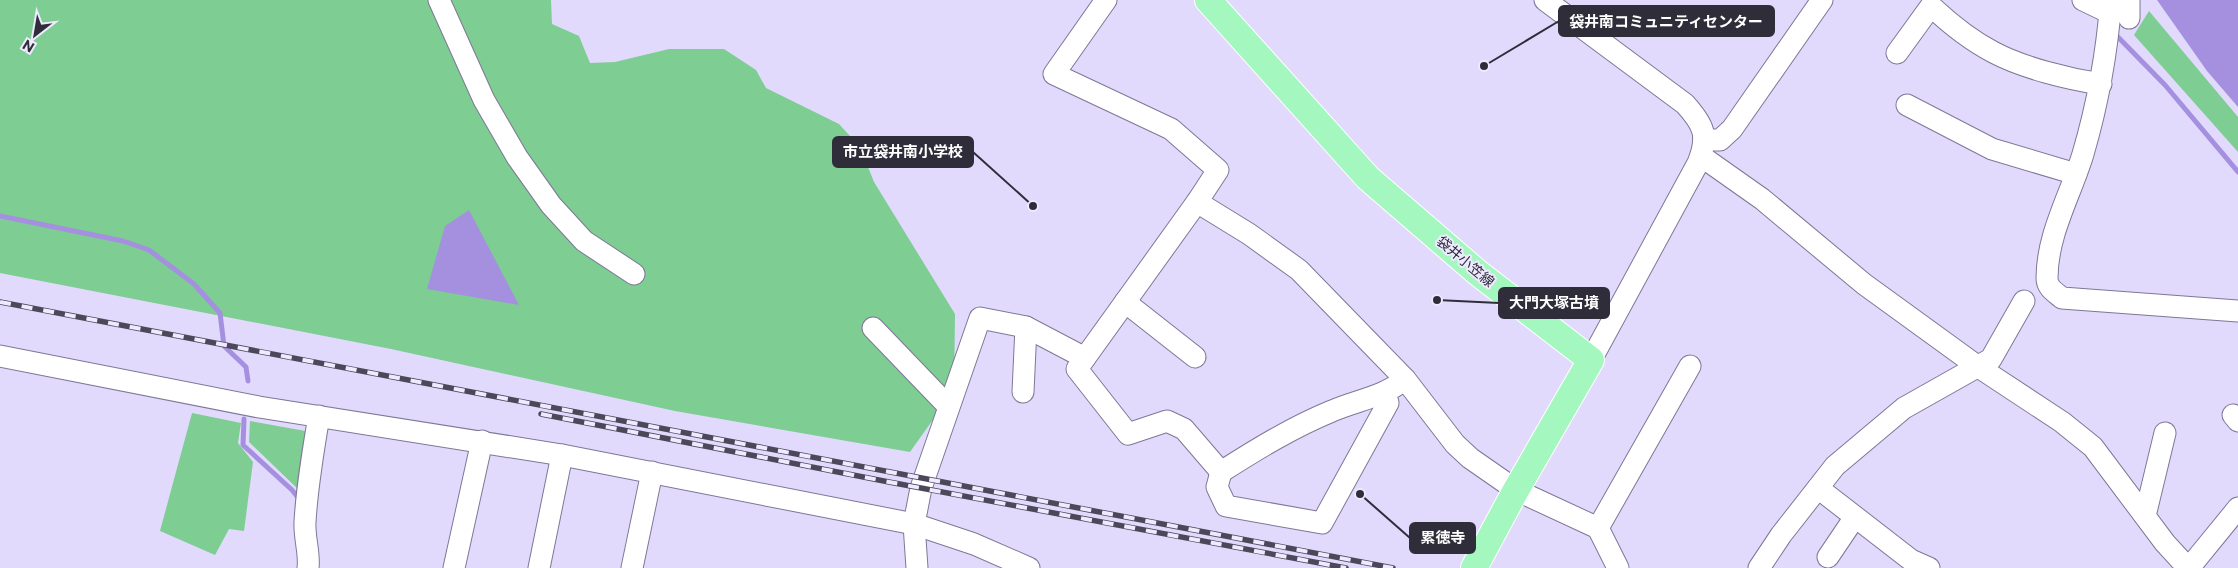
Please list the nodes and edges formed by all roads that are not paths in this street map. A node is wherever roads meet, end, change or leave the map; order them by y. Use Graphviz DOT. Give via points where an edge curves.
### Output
graph roads {
  1 [pos="439,0"];
  2 [pos="1106,0"];
  3 [pos="1208,0"];
  4 [pos="1545,0"];
  5 [pos="1822,0"];
  6 [pos="2082,0"];
  7 [pos="2120,8"];
  8 [pos="1897,53"];
  9 [pos="2101,84"];
  10 [pos="1907,105"];
  11 [pos="1702,148"];
  12 [pos="2076,174"];
  13 [pos="1197,202"];
  14 [pos="634,274"];
  15 [pos="2024,301"];
  16 [pos="1125,302"];
  17 [pos="2238,311"];
  18 [pos="1026,327"];
  19 [pos="873,328"];
  20 [pos="0,356"];
  21 [pos="1195,357"];
  22 [pos="1085,358"];
  23 [pos="1591,360"];
  24 [pos="1690,366"];
  25 [pos="1977,366"];
  26 [pos="1405,379"];
  27 [pos="1022,392"];
  28 [pos="1385,392"];
  29 [pos="948,406"];
  30 [pos="319,416"];
  31 [pos="2165,433"];
  32 [pos="482,441"];
  33 [pos="562,454"];
  34 [pos="652,472"];
  35 [pos="1221,472"];
  36 [pos="1818,488"];
  37 [pos="1516,490"];
  38 [pos="2238,508"];
  39 [pos="2145,516"];
  40 [pos="1855,517"];
  41 [pos="914,524"];
  42 [pos="1598,528"];
  43 [pos="1828,557"];
  44 [pos="1479,561"];
  45 [pos="308,568"];
  46 [pos="454,568"];
  47 [pos="539,568"];
  48 [pos="632,568"];
  49 [pos="917,568"];
  50 [pos="1029,568"];
  51 [pos="1618,568"];
  52 [pos="1759,568"];
  53 [pos="1929,568"];
  54 [pos="2189,568"];
  1 -- 14 [label="street" via="484,100 517,157 551,205 584,241"];
  2 -- 13 [label="street" via="1054,74 1171,129 1218,170"];
  3 -- 23 [label="main road, 袋井小笠線" via="1368,178 1478,273"];
  4 -- 11 [label="street" via="1685,104 1704,132"];
  5 -- 11 [label="street" via="1732,130"];
  6 -- 7 [label="street"];
  7 -- 9 [label="street" via="2107,48"];
  8 -- 9 [label="street" via="1931,6 1958,30 1994,53 2070,79"];
  9 -- 12 [label="street"];
  10 -- 12 [label="street" via="1992,149"];
  11 -- 23 [label="street"];
  11 -- 25 [label="street" via="1864,284"];
  12 -- 17 [label="street" via="2052,243 2047,279 2050,289 2062,298"];
  13 -- 16 [label="street"];
  13 -- 26 [label="street" via="1299,270"];
  15 -- 25 [label="street" via="1991,359"];
  16 -- 21 [label="street"];
  16 -- 22 [label="street"];
  18 -- 22 [label="street"];
  18 -- 27 [label="street"];
  18 -- 29 [label="street" via="980,318"];
  19 -- 29 [label="street"];
  20 -- 30 [label="street"];
  22 -- 35 [label="street" via="1077,369 1128,434 1167,421 1184,429"];
  23 -- 37 [label="main road"];
  24 -- 42 [label="street"];
  25 -- 36 [label="street" via="1904,408 1835,466"];
  25 -- 39 [label="street" via="2062,422 2093,447"];
  26 -- 28 [label="street"];
  26 -- 37 [label="street" via="1455,444"];
  28 -- 35 [label="street" via="1332,411 1288,432"];
  28 -- 35 [label="street" via="1388,403 1322,523 1226,506 1217,486"];
  29 -- 41 [label="street"];
  30 -- 32 [label="street"];
  30 -- 45 [label="street" via="306,495"];
  31 -- 39 [label="street"];
  32 -- 33 [label="street"];
  32 -- 46 [label="street"];
  33 -- 34 [label="street"];
  33 -- 47 [label="street"];
  34 -- 41 [label="street"];
  34 -- 48 [label="street"];
  36 -- 40 [label="street"];
  36 -- 52 [label="street"];
  37 -- 42 [label="street"];
  37 -- 44 [label="main road"];
  38 -- 54 [label="street"];
  39 -- 54 [label="street"];
  40 -- 43 [label="street"];
  40 -- 53 [label="street" via="1911,560"];
  41 -- 49 [label="street"];
  41 -- 50 [label="street" via="974,544"];
  42 -- 51 [label="street"];
}
